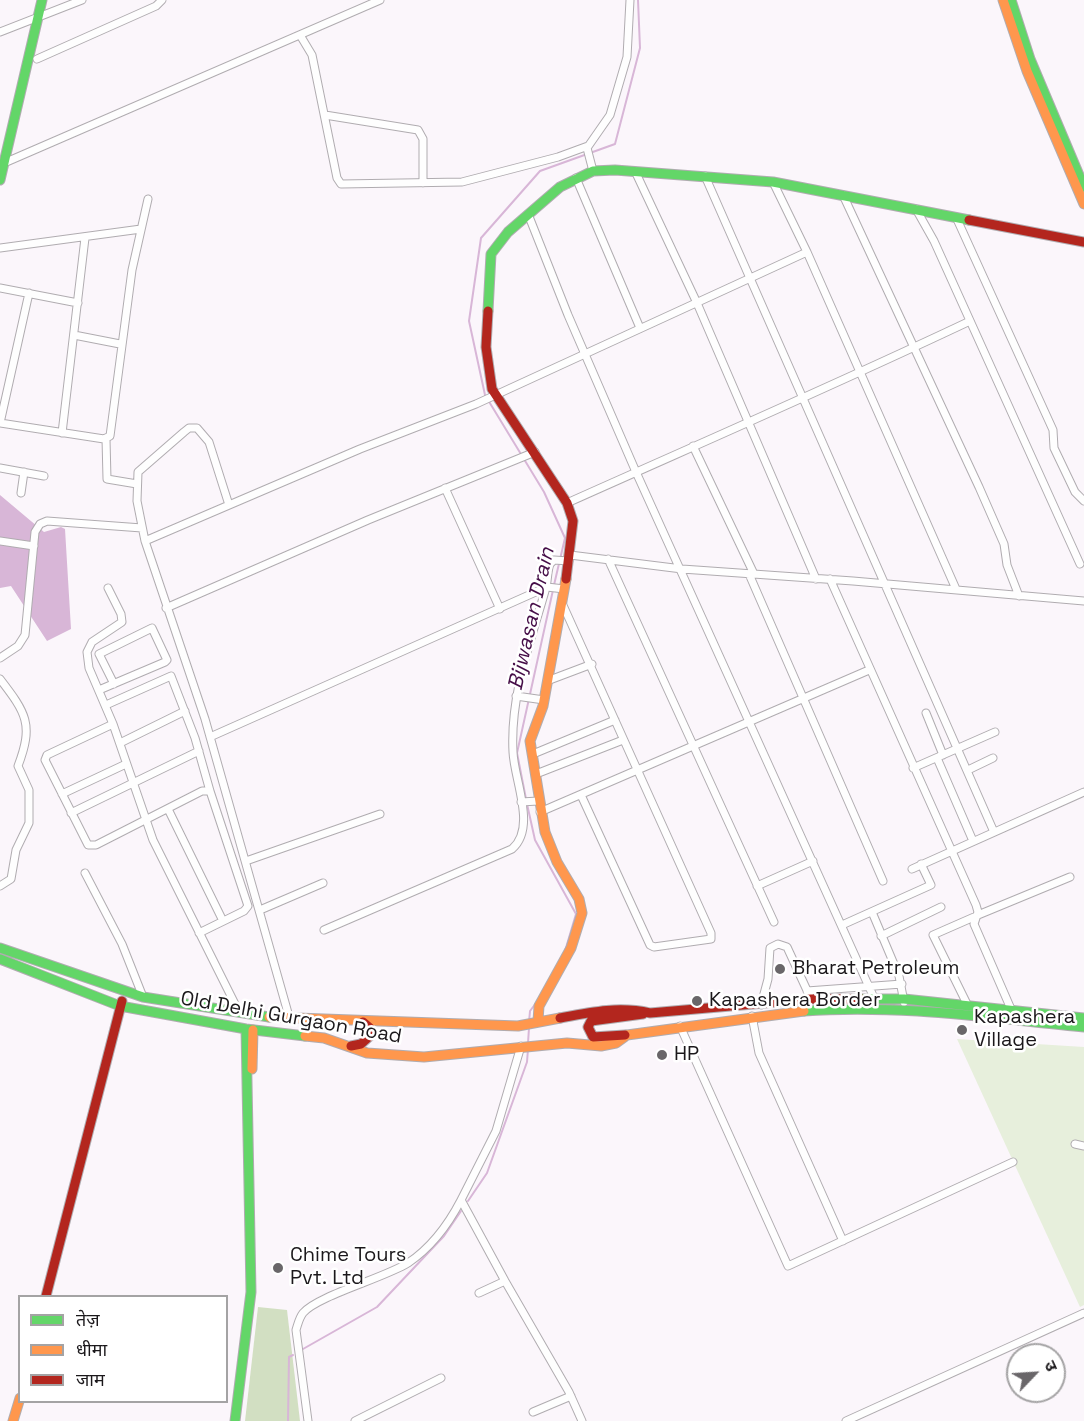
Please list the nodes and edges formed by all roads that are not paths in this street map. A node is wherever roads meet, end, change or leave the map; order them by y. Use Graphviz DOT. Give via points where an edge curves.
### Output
graph roads {
  1 [pos="42,0"];
  2 [pos="82,0"];
  3 [pos="162,0"];
  4 [pos="380,0"];
  5 [pos="630,0"];
  6 [pos="1003,0"];
  7 [pos="1011,0"];
  8 [pos="36,20"];
  9 [pos="0,32"];
  10 [pos="300,35"];
  11 [pos="37,59"];
  12 [pos="325,115"];
  13 [pos="585,149"];
  14 [pos="4,163"];
  15 [pos="593,169"];
  16 [pos="635,171"];
  17 [pos="705,176"];
  18 [pos="576,178"];
  19 [pos="0,180"];
  20 [pos="773,182"];
  21 [pos="423,183"];
  22 [pos="1084,187"];
  23 [pos="843,195"];
  24 [pos="148,199"];
  25 [pos="1084,204"];
  26 [pos="916,209"];
  27 [pos="528,214"];
  28 [pos="957,217"];
  29 [pos="141,229"];
  30 [pos="85,238"];
  31 [pos="1084,242"];
  32 [pos="0,248"];
  33 [pos="807,252"];
  34 [pos="750,278"];
  35 [pos="0,288"];
  36 [pos="29,293"];
  37 [pos="78,303"];
  38 [pos="697,303"];
  39 [pos="970,321"];
  40 [pos="640,328"];
  41 [pos="74,335"];
  42 [pos="120,345"];
  43 [pos="916,347"];
  44 [pos="585,353"];
  45 [pos="860,373"];
  46 [pos="491,396"];
  47 [pos="803,399"];
  48 [pos="747,421"];
  49 [pos="0,423"];
  50 [pos="62,433"];
  51 [pos="106,439"];
  52 [pos="693,446"];
  53 [pos="535,452"];
  54 [pos="0,468"];
  55 [pos="24,472"];
  56 [pos="636,472"];
  57 [pos="44,476"];
  58 [pos="136,484"];
  59 [pos="445,488"];
  60 [pos="21,493"];
  61 [pos="1084,501"];
  62 [pos="567,503"];
  63 [pos="230,506"];
  64 [pos="142,528"];
  65 [pos="145,541"];
  66 [pos="0,542"];
  67 [pos="34,546"];
  68 [pos="568,559"];
  69 [pos="608,559"];
  70 [pos="1080,564"];
  71 [pos="682,569"];
  72 [pos="751,574"];
  73 [pos="816,579"];
  74 [pos="830,579"];
  75 [pos="886,585"];
  76 [pos="548,587"];
  77 [pos="108,588"];
  78 [pos="562,588"];
  79 [pos="956,589"];
  80 [pos="1019,596"];
  81 [pos="1084,602"];
  82 [pos="562,603"];
  83 [pos="166,608"];
  84 [pos="500,609"];
  85 [pos="0,658"];
  86 [pos="592,664"];
  87 [pos="869,670"];
  88 [pos="0,679"];
  89 [pos="547,681"];
  90 [pos="114,684"];
  91 [pos="99,690"];
  92 [pos="519,696"];
  93 [pos="804,698"];
  94 [pos="542,700"];
  95 [pos="106,705"];
  96 [pos="184,711"];
  97 [pos="926,713"];
  98 [pos="615,720"];
  99 [pos="749,722"];
  100 [pos="113,724"];
  101 [pos="995,732"];
  102 [pos="210,737"];
  103 [pos="623,741"];
  104 [pos="120,743"];
  105 [pos="694,745"];
  106 [pos="959,748"];
  107 [pos="199,751"];
  108 [pos="533,754"];
  109 [pos="940,756"];
  110 [pos="993,758"];
  111 [pos="126,764"];
  112 [pos="914,768"];
  113 [pos="638,770"];
  114 [pos="968,770"];
  115 [pos="536,774"];
  116 [pos="133,781"];
  117 [pos="210,791"];
  118 [pos="1084,792"];
  119 [pos="62,794"];
  120 [pos="581,795"];
  121 [pos="536,801"];
  122 [pos="523,802"];
  123 [pos="168,809"];
  124 [pos="540,812"];
  125 [pos="71,813"];
  126 [pos="380,814"];
  127 [pos="146,820"];
  128 [pos="994,832"];
  129 [pos="973,841"];
  130 [pos="951,851"];
  131 [pos="246,861"];
  132 [pos="813,861"];
  133 [pos="921,864"];
  134 [pos="912,869"];
  135 [pos="85,873"];
  136 [pos="1070,877"];
  137 [pos="883,881"];
  138 [pos="322,884"];
  139 [pos="0,886"];
  140 [pos="757,886"];
  141 [pos="941,907"];
  142 [pos="260,910"];
  143 [pos="872,912"];
  144 [pos="976,916"];
  145 [pos="223,921"];
  146 [pos="774,922"];
  147 [pos="842,926"];
  148 [pos="324,930"];
  149 [pos="199,933"];
  150 [pos="881,936"];
  151 [pos="0,948"];
  152 [pos="0,959"];
  153 [pos="902,984"];
  154 [pos="869,986"];
  155 [pos="124,992"];
  156 [pos="809,995"];
  157 [pos="143,997"];
  158 [pos="875,1000"];
  159 [pos="905,1004"];
  160 [pos="761,1005"];
  161 [pos="120,1006"];
  162 [pos="968,1006"];
  163 [pos="1011,1010"];
  164 [pos="238,1012"];
  165 [pos="650,1014"];
  166 [pos="752,1016"];
  167 [pos="1084,1018"];
  168 [pos="290,1020"];
  169 [pos="363,1022"];
  170 [pos="533,1022"];
  171 [pos="680,1026"];
  172 [pos="1084,1027"];
  173 [pos="250,1029"];
  174 [pos="627,1035"];
  175 [pos="349,1046"];
  176 [pos="526,1046"];
  177 [pos="1075,1144"];
  178 [pos="1084,1146"];
  179 [pos="1013,1162"];
  180 [pos="461,1200"];
  181 [pos="843,1241"];
  182 [pos="505,1281"];
  183 [pos="479,1293"];
  184 [pos="46,1295"];
  185 [pos="1084,1313"];
  186 [pos="441,1378"];
  187 [pos="571,1396"];
  188 [pos="19,1403"];
  189 [pos="533,1412"];
  190 [pos="14,1421"];
  191 [pos="235,1421"];
  192 [pos="240,1421"];
  193 [pos="308,1421"];
  194 [pos="354,1421"];
  195 [pos="582,1421"];
  196 [pos="846,1421"];
  1 -- 8 [label="street"];
  2 -- 8 [label="street"];
  3 -- 11 [label="street"];
  4 -- 10 [label="street"];
  5 -- 13 [label="street" via="627,57 610,115"];
  6 -- 25 [label="street" via="1031,81"];
  7 -- 22 [label="street" via="1034,68"];
  8 -- 9 [label="street"];
  8 -- 14 [label="street"];
  10 -- 12 [label="street" via="312,55"];
  10 -- 14 [label="street"];
  12 -- 21 [label="street" via="418,130 423,139"];
  12 -- 21 [label="street" via="339,183"];
  13 -- 15 [label="street"];
  13 -- 21 [label="street" via="468,181"];
  14 -- 19 [label="street"];
  15 -- 16 [label="street"];
  15 -- 18 [label="street"];
  16 -- 17 [label="street"];
  16 -- 38 [label="street"];
  17 -- 20 [label="street"];
  17 -- 34 [label="street"];
  18 -- 27 [label="street" via="560,186"];
  18 -- 40 [label="street"];
  20 -- 23 [label="street"];
  20 -- 33 [label="street"];
  23 -- 26 [label="street"];
  23 -- 43 [label="street"];
  24 -- 29 [label="street"];
  26 -- 28 [label="street"];
  26 -- 39 [label="street"];
  27 -- 44 [label="street"];
  27 -- 46 [label="street" via="497,242 491,254 486,355"];
  28 -- 31 [label="street"];
  28 -- 61 [label="street" via="1053,430 1054,448"];
  29 -- 30 [label="street"];
  29 -- 42 [label="street"];
  30 -- 32 [label="street"];
  30 -- 37 [label="street"];
  33 -- 34 [label="street"];
  33 -- 45 [label="street"];
  34 -- 38 [label="street"];
  34 -- 47 [label="street"];
  35 -- 36 [label="street"];
  36 -- 37 [label="street"];
  36 -- 49 [label="street"];
  37 -- 41 [label="street"];
  38 -- 40 [label="street"];
  38 -- 48 [label="street"];
  39 -- 43 [label="street"];
  39 -- 70 [label="street"];
  40 -- 44 [label="street"];
  41 -- 42 [label="street"];
  41 -- 50 [label="street"];
  42 -- 51 [label="street" via="111,434"];
  43 -- 45 [label="street"];
  43 -- 80 [label="street" via="1004,544"];
  44 -- 46 [label="street"];
  44 -- 56 [label="street"];
  45 -- 47 [label="street"];
  45 -- 79 [label="street"];
  46 -- 53 [label="street"];
  46 -- 63 [label="street"];
  47 -- 48 [label="street"];
  47 -- 75 [label="street"];
  48 -- 52 [label="street"];
  48 -- 73 [label="street"];
  49 -- 50 [label="street"];
  50 -- 51 [label="street"];
  51 -- 58 [label="street" via="107,479"];
  52 -- 56 [label="street"];
  52 -- 72 [label="street"];
  53 -- 59 [label="street"];
  53 -- 62 [label="street"];
  54 -- 55 [label="street"];
  55 -- 57 [label="street"];
  55 -- 60 [label="street"];
  56 -- 62 [label="street"];
  56 -- 71 [label="street"];
  58 -- 63 [label="street" via="140,468 193,427 201,430 209,442"];
  58 -- 64 [label="street"];
  59 -- 83 [label="street"];
  59 -- 84 [label="street"];
  62 -- 68 [label="street" via="573,521"];
  63 -- 65 [label="street"];
  64 -- 65 [label="street"];
  64 -- 67 [label="street" via="47,521 37,528"];
  65 -- 83 [label="street"];
  66 -- 67 [label="street"];
  67 -- 85 [label="street" via="25,635 18,646"];
  68 -- 69 [label="street"];
  68 -- 76 [label="street" via="550,564"];
  68 -- 78 [label="street"];
  69 -- 71 [label="street"];
  69 -- 105 [label="street"];
  71 -- 72 [label="street"];
  71 -- 99 [label="street"];
  72 -- 73 [label="street"];
  72 -- 93 [label="street"];
  73 -- 74 [label="street"];
  74 -- 75 [label="street"];
  74 -- 87 [label="street"];
  75 -- 79 [label="street"];
  75 -- 106 [label="street"];
  76 -- 78 [label="street"];
  76 -- 84 [label="street"];
  76 -- 92 [label="street"];
  77 -- 91 [label="street" via="122,618 119,625 98,637 87,652"];
  78 -- 82 [label="street"];
  79 -- 80 [label="street"];
  80 -- 81 [label="street"];
  82 -- 86 [label="street"];
  82 -- 89 [label="street"];
  83 -- 102 [label="street"];
  84 -- 102 [label="street"];
  86 -- 89 [label="street"];
  86 -- 98 [label="street"];
  87 -- 93 [label="street"];
  87 -- 112 [label="street"];
  88 -- 139 [label="street" via="21,706 27,723 27,744 18,766 29,790 27,830 16,850 11,879"];
  89 -- 94 [label="street"];
  90 -- 90 [label="street" via="99,654 152,628 167,660"];
  90 -- 91 [label="street"];
  91 -- 95 [label="street"];
  92 -- 94 [label="street"];
  92 -- 122 [label="street" via="513,749"];
  93 -- 99 [label="street"];
  93 -- 137 [label="street"];
  94 -- 108 [label="street" via="531,735"];
  95 -- 96 [label="street" via="171,676"];
  95 -- 100 [label="street"];
  96 -- 104 [label="street"];
  96 -- 107 [label="street"];
  97 -- 109 [label="street"];
  98 -- 103 [label="street"];
  98 -- 108 [label="street"];
  99 -- 105 [label="street"];
  99 -- 132 [label="street"];
  100 -- 104 [label="street"];
  100 -- 119 [label="street" via="45,756"];
  101 -- 106 [label="street"];
  102 -- 131 [label="street"];
  103 -- 113 [label="street"];
  103 -- 115 [label="street"];
  104 -- 111 [label="street"];
  105 -- 113 [label="street"];
  105 -- 140 [label="street"];
  106 -- 109 [label="street"];
  106 -- 114 [label="street"];
  107 -- 116 [label="street"];
  107 -- 117 [label="street"];
  108 -- 115 [label="street"];
  109 -- 112 [label="street"];
  109 -- 129 [label="street"];
  110 -- 114 [label="street"];
  111 -- 116 [label="street"];
  111 -- 119 [label="street"];
  112 -- 130 [label="street"];
  113 -- 120 [label="street"];
  113 -- 120 [label="street" via="711,933 708,940 650,945"];
  114 -- 128 [label="street"];
  115 -- 121 [label="street"];
  116 -- 125 [label="street"];
  116 -- 127 [label="street"];
  117 -- 123 [label="street" via="202,791"];
  117 -- 145 [label="street" via="248,906"];
  118 -- 128 [label="street"];
  119 -- 125 [label="street"];
  120 -- 124 [label="street"];
  121 -- 122 [label="street"];
  121 -- 124 [label="street"];
  122 -- 148 [label="street" via="522,833 512,849"];
  123 -- 127 [label="street"];
  123 -- 145 [label="street"];
  124 -- 170 [label="street" via="548,843 579,899 582,913 571,948"];
  125 -- 127 [label="street" via="86,843 92,846"];
  126 -- 131 [label="street"];
  127 -- 149 [label="street"];
  128 -- 129 [label="street"];
  129 -- 130 [label="street"];
  130 -- 133 [label="street"];
  130 -- 144 [label="street" via="977,908"];
  131 -- 142 [label="street"];
  132 -- 140 [label="street"];
  132 -- 147 [label="street"];
  133 -- 134 [label="street"];
  133 -- 143 [label="street" via="931,885"];
  135 -- 157 [label="street" via="122,944"];
  136 -- 144 [label="street"];
  138 -- 142 [label="street"];
  140 -- 146 [label="street"];
  141 -- 150 [label="street"];
  142 -- 168 [label="street"];
  143 -- 147 [label="street"];
  143 -- 150 [label="street"];
  144 -- 162 [label="street" via="933,934"];
  144 -- 163 [label="street" via="974,924"];
  145 -- 149 [label="street"];
  147 -- 154 [label="street"];
  149 -- 164 [label="street"];
  150 -- 153 [label="street"];
  151 -- 155 [label="street, Old Delhi Gurgaon Road"];
  152 -- 161 [label="street, Old Delhi Gurgaon Road"];
  153 -- 154 [label="street"];
  153 -- 159 [label="street"];
  154 -- 156 [label="street"];
  154 -- 158 [label="street"];
  155 -- 157 [label="street, Old Delhi Gurgaon Road"];
  155 -- 161 [label="street"];
  156 -- 158 [label="street, Old Delhi Gurgaon Road"];
  156 -- 160 [label="street, Old Delhi Gurgaon Road"];
  156 -- 160 [label="street" via="787,947 774,945 770,948"];
  157 -- 164 [label="street, Old Delhi Gurgaon Road"];
  158 -- 159 [label="street, Old Delhi Gurgaon Road"];
  159 -- 162 [label="street, Old Delhi Gurgaon Road"];
  159 -- 166 [label="street, Old Delhi Gurgaon Road"];
  159 -- 172 [label="street, Old Delhi Gurgaon Road"];
  160 -- 165 [label="street, Old Delhi Gurgaon Road"];
  161 -- 173 [label="street, Old Delhi Gurgaon Road"];
  161 -- 184 [label="street"];
  162 -- 163 [label="street, Old Delhi Gurgaon Road"];
  163 -- 167 [label="street, Old Delhi Gurgaon Road"];
  164 -- 168 [label="street, Old Delhi Gurgaon Road"];
  165 -- 170 [label="street, Old Delhi Gurgaon Road" via="631,1009 599,1010"];
  165 -- 174 [label="street" via="598,1018 588,1027 593,1037"];
  166 -- 171 [label="street, Old Delhi Gurgaon Road"];
  166 -- 181 [label="street" via="759,1053"];
  168 -- 169 [label="street, Old Delhi Gurgaon Road"];
  169 -- 170 [label="street, Old Delhi Gurgaon Road" via="442,1026"];
  169 -- 175 [label="street" via="371,1035 361,1044"];
  171 -- 174 [label="street, Old Delhi Gurgaon Road"];
  171 -- 181 [label="street" via="786,1264 792,1266"];
  173 -- 175 [label="street, Old Delhi Gurgaon Road" via="324,1038"];
  173 -- 191 [label="street" via="251,1299"];
  173 -- 192 [label="street" via="256,1297"];
  174 -- 176 [label="street, Old Delhi Gurgaon Road" via="616,1043 601,1046"];
  175 -- 176 [label="street, Old Delhi Gurgaon Road" via="367,1053 424,1057"];
  176 -- 180 [label="street" via="496,1131"];
  177 -- 178 [label="street"];
  179 -- 181 [label="street"];
  180 -- 182 [label="street"];
  180 -- 193 [label="street" via="445,1229 414,1258 304,1311 296,1330"];
  182 -- 183 [label="street"];
  182 -- 187 [label="street"];
  185 -- 196 [label="street"];
  186 -- 194 [label="street"];
  187 -- 189 [label="street"];
  187 -- 195 [label="street"];
  188 -- 190 [label="street"];
}
